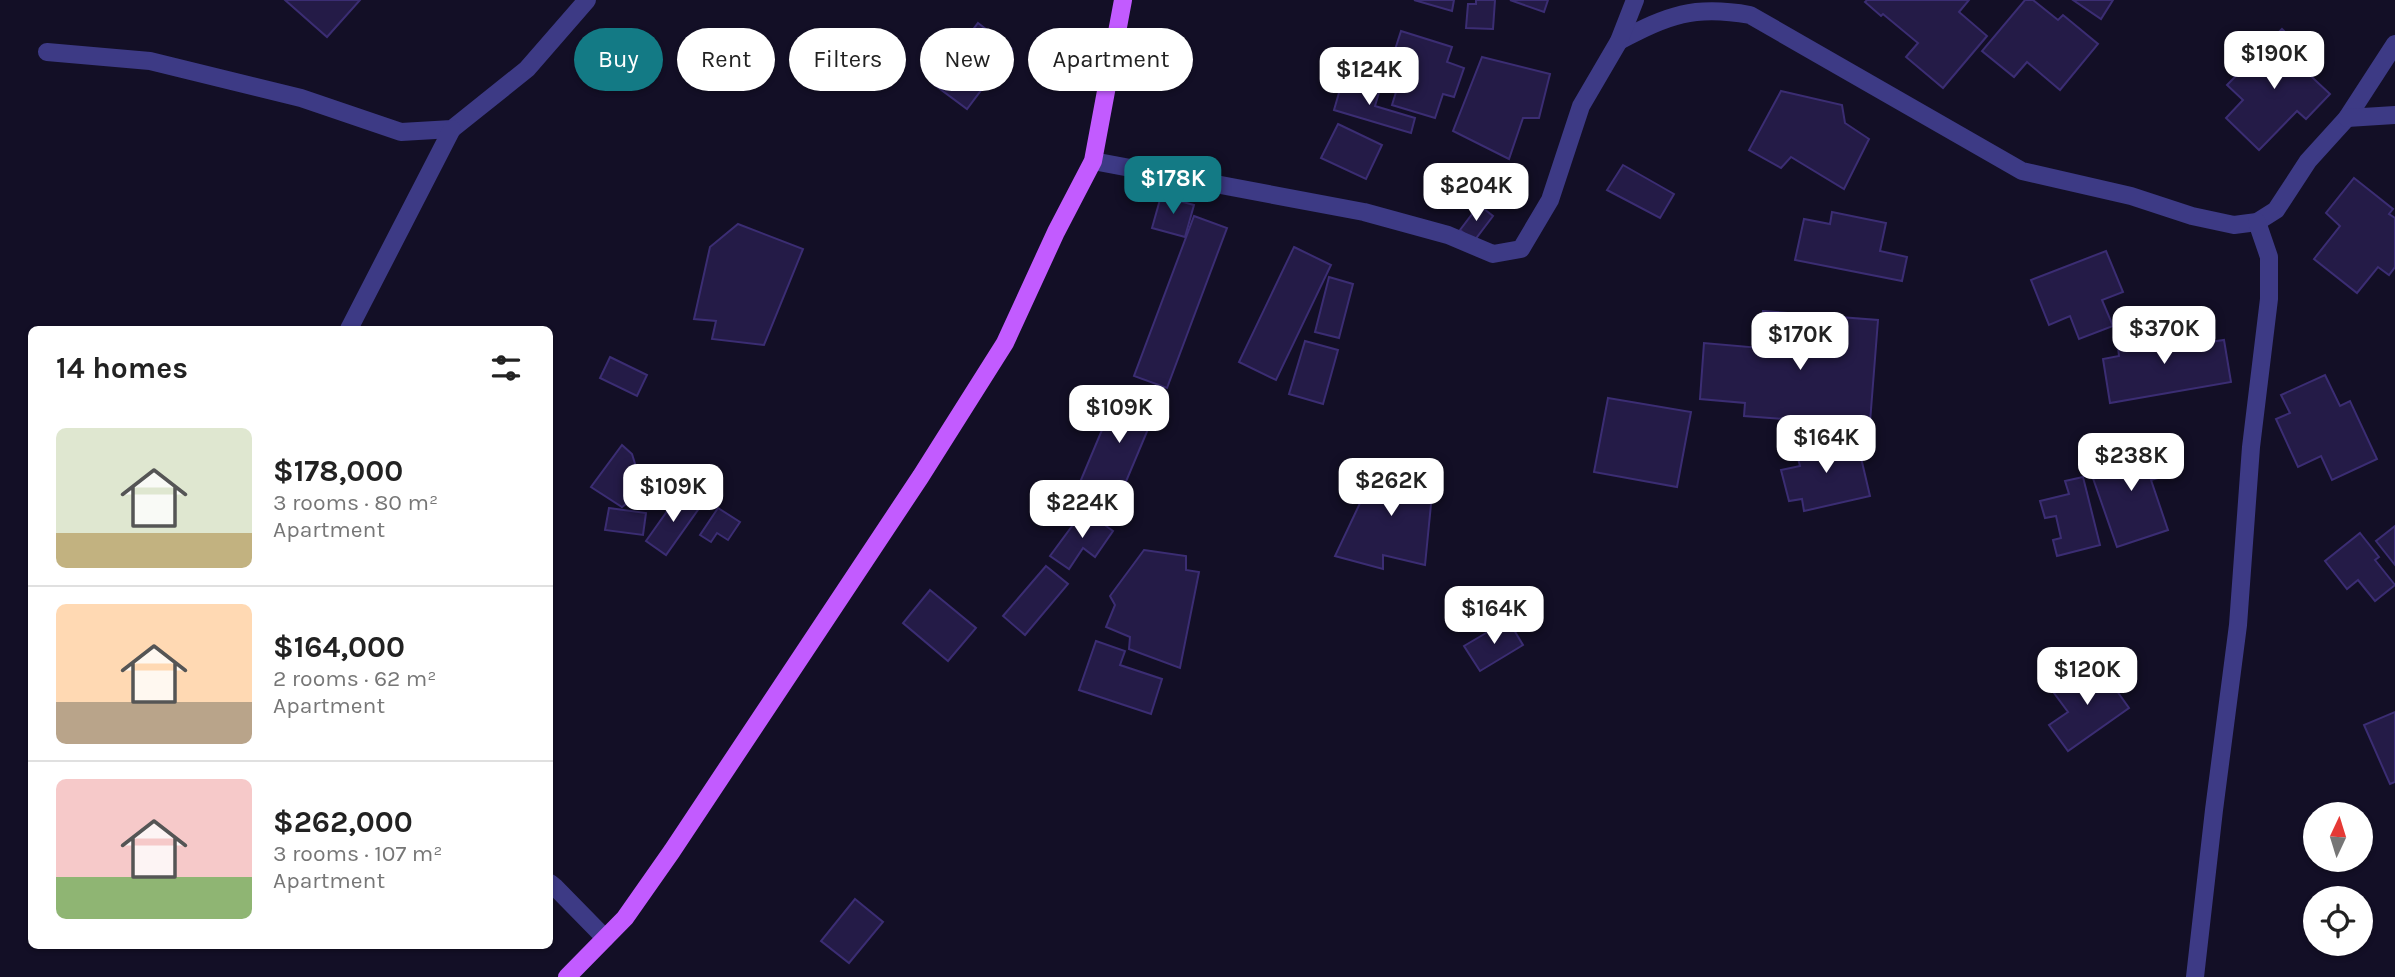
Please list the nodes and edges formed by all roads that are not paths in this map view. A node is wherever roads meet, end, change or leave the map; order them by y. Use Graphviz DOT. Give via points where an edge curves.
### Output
graph roads {
  1 [pos="587,0"];
  2 [pos="1123,0"];
  3 [pos="1635,0"];
  4 [pos="1619,41"];
  5 [pos="2395,44"];
  6 [pos="47,52"];
  7 [pos="2395,115"];
  8 [pos="2347,118"];
  9 [pos="452,129"];
  10 [pos="1093,161"];
  11 [pos="2257,222"];
  12 [pos="351,326"];
  13 [pos="553,885"];
  14 [pos="605,938"];
  15 [pos="567,977"];
  16 [pos="2195,977"];
  1 -- 9 [label="street" via="527,69"];
  2 -- 10 [label="main road"];
  3 -- 4 [label="street"];
  4 -- 10 [label="street" via="1581,106 1550,200 1521,249 1493,254 1448,235 1364,212"];
  4 -- 11 [label="street" via="1683,13 1721,10 1750,15 2022,171 2131,196 2192,216 2234,225"];
  5 -- 8 [label="street"];
  6 -- 9 [label="street" via="150,61 213,75 301,98 401,132"];
  7 -- 8 [label="street"];
  8 -- 11 [label="street" via="2308,161 2276,210"];
  9 -- 12 [label="street"];
  10 -- 14 [label="main road" via="1005,343 672,851 625,918"];
  11 -- 16 [label="street" via="2269,257 2269,299 2251,447 2238,625"];
  13 -- 14 [label="street"];
  14 -- 15 [label="main road"];
}
